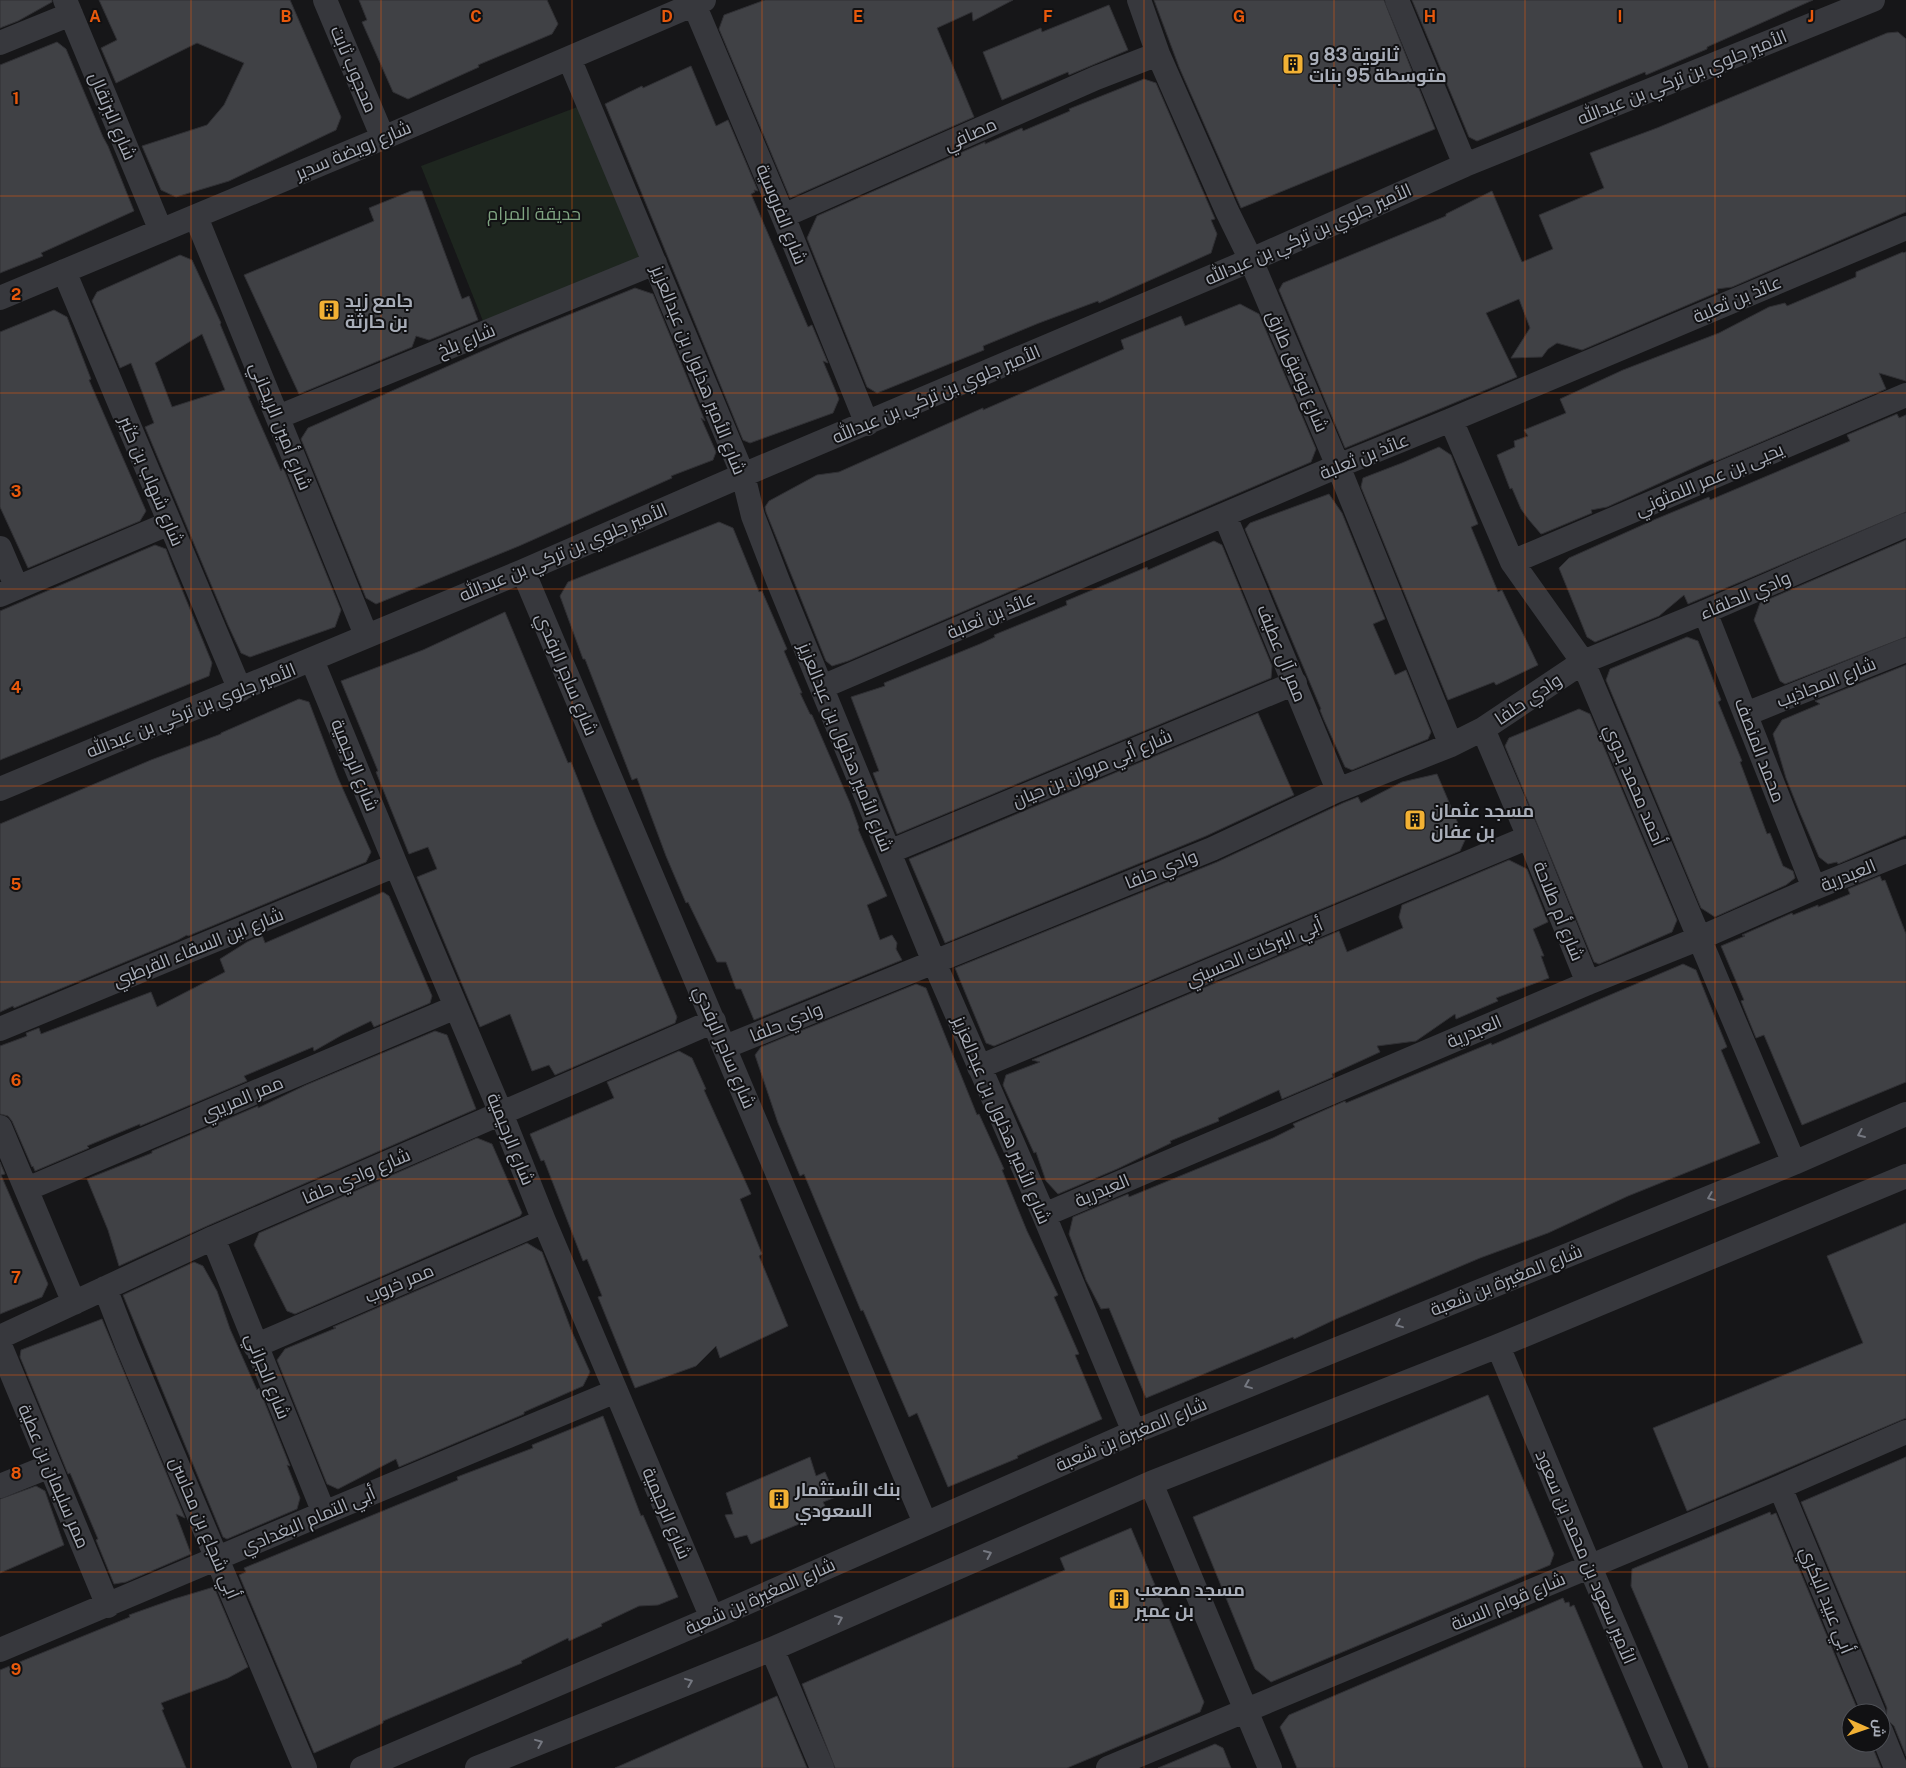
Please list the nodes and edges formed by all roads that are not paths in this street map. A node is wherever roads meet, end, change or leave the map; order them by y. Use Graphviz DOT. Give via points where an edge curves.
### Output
graph roads {
  1 [pos="326,0"];
  2 [pos="1139,0"];
  3 [pos="1397,0"];
  4 [pos="1873,0"];
  5 [pos="699,2"];
  6 [pos="68,7"];
  7 [pos="0,44"];
  8 [pos="1158,54"];
  9 [pos="569,58"];
  10 [pos="383,138"];
  11 [pos="1465,165"];
  12 [pos="783,216"];
  13 [pos="196,217"];
  14 [pos="1906,228"];
  15 [pos="161,231"];
  16 [pos="1251,260"];
  17 [pos="655,263"];
  18 [pos="64,271"];
  19 [pos="0,298"];
  20 [pos="1906,395"];
  21 [pos="278,417"];
  22 [pos="1451,420"];
  23 [pos="867,424"];
  24 [pos="1338,466"];
  25 [pos="743,475"];
  26 [pos="1225,516"];
  27 [pos="170,522"];
  28 [pos="1906,525"];
  29 [pos="0,548"];
  30 [pos="1512,562"];
  31 [pos="523,571"];
  32 [pos="8,591"];
  33 [pos="1705,612"];
  34 [pos="366,635"];
  35 [pos="1906,650"];
  36 [pos="312,660"];
  37 [pos="1583,662"];
  38 [pos="1295,683"];
  39 [pos="822,687"];
  40 [pos="240,690"];
  41 [pos="1746,714"];
  42 [pos="1483,729"];
  43 [pos="1452,745"];
  44 [pos="0,789"];
  45 [pos="1338,790"];
  46 [pos="1529,837"];
  47 [pos="1906,851"];
  48 [pos="890,852"];
  49 [pos="396,865"];
  50 [pos="1814,888"];
  51 [pos="1700,938"];
  52 [pos="934,962"];
  53 [pos="1588,982"];
  54 [pos="456,1007"];
  55 [pos="714,1020"];
  56 [pos="0,1029"];
  57 [pos="725,1047"];
  58 [pos="979,1067"];
  59 [pos="501,1113"];
  60 [pos="1906,1114"];
  61 [pos="0,1127"];
  62 [pos="1794,1163"];
  63 [pos="1906,1176"];
  64 [pos="27,1189"];
  65 [pos="1044,1215"];
  66 [pos="544,1221"];
  67 [pos="213,1238"];
  68 [pos="105,1288"];
  69 [pos="74,1303"];
  70 [pos="0,1337"];
  71 [pos="0,1345"];
  72 [pos="255,1346"];
  73 [pos="1498,1346"];
  74 [pos="616,1391"];
  75 [pos="1134,1432"];
  76 [pos="1906,1432"];
  77 [pos="50,1466"];
  78 [pos="1151,1483"];
  79 [pos="0,1486"];
  80 [pos="1780,1487"];
  81 [pos="324,1513"];
  82 [pos="925,1523"];
  83 [pos="217,1559"];
  84 [pos="1590,1567"];
  85 [pos="108,1606"];
  86 [pos="712,1618"];
  87 [pos="772,1649"];
  88 [pos="0,1650"];
  89 [pos="1870,1703"];
  90 [pos="1247,1711"];
  91 [pos="1890,1753"];
  92 [pos="503,1763"];
  93 [pos="305,1768"];
  94 [pos="362,1768"];
  95 [pos="477,1768"];
  96 [pos="822,1768"];
  97 [pos="1108,1768"];
  98 [pos="1270,1768"];
  99 [pos="1676,1768"];
  100 [pos="1896,1768"];
  1 -- 10 [label="street, محجوب ثابت"];
  2 -- 8 [label="street, شارع توفيق طارق"];
  3 -- 11 [label="street"];
  4 -- 11 [label="street, الأمير جلوي بن تركي بن عبدالله"];
  5 -- 9 [label="street, شارع رويضة سدير"];
  5 -- 12 [label="street, شارع الفروسية"];
  6 -- 7 [label="street"];
  6 -- 15 [label="street, شارع البرتقال"];
  8 -- 12 [label="street, مصافي" via="1096,78"];
  8 -- 16 [label="street, شارع توفيق طارق"];
  9 -- 10 [label="street, شارع رويضة سدير"];
  9 -- 17 [label="street, شارع الأمير هذلول بن عبدالعزيز"];
  10 -- 13 [label="street, شارع رويضة سدير"];
  11 -- 16 [label="street, الأمير جلوي بن تركي بن عبدالله"];
  12 -- 23 [label="street, شارع الفروسية"];
  13 -- 15 [label="street, شارع رويضة سدير"];
  13 -- 21 [label="street, شارع أمين الريحاني"];
  14 -- 22 [label="street, عائذ بن ثعلبة"];
  15 -- 18 [label="street, شارع رويضة سدير"];
  16 -- 23 [label="street, الأمير جلوي بن تركي بن عبدالله"];
  16 -- 24 [label="street, شارع توفيق طارق"];
  17 -- 21 [label="street, شارع بلخ"];
  17 -- 25 [label="street, شارع الأمير هذلول بن عبدالعزيز"];
  18 -- 19 [label="street, شارع رويضة سدير"];
  18 -- 27 [label="street, شارع شهاب بن كثير"];
  20 -- 30 [label="street, يحيى بن عمر اللمثوني"];
  21 -- 34 [label="street, شارع أمين الريحاني"];
  22 -- 24 [label="street, عائذ بن ثعلبة"];
  22 -- 30 [label="street, أحمد محمد بدوي"];
  23 -- 25 [label="street, الأمير جلوي بن تركي بن عبدالله"];
  24 -- 26 [label="street, عائذ بن ثعلبة"];
  24 -- 43 [label="street, شارع توفيق طارق"];
  25 -- 31 [label="street, الأمير جلوي بن تركي بن عبدالله"];
  25 -- 39 [label="street, شارع الأمير هذلول بن عبدالعزيز" via="778,581"];
  26 -- 38 [label="street, ممر آل عطيف"];
  26 -- 39 [label="street, عائذ بن ثعلبة"];
  27 -- 32 [label="street"];
  27 -- 40 [label="street, شارع شهاب بن كثير"];
  28 -- 33 [label="street, وادي الحلقاء"];
  29 -- 32 [label="street"];
  30 -- 37 [label="street, أحمد محمد بدوي"];
  31 -- 34 [label="street, الأمير جلوي بن تركي بن عبدالله"];
  31 -- 55 [label="street, شارع ساجر الرفدي"];
  33 -- 37 [label="street, وادي الحلقاء"];
  33 -- 41 [label="street, محمد المنصف"];
  34 -- 36 [label="street, الأمير جلوي بن تركي بن عبدالله"];
  35 -- 41 [label="street, شارع المجاذيب"];
  36 -- 40 [label="street, الأمير جلوي بن تركي بن عبدالله"];
  36 -- 49 [label="street, شارع الرحيمية"];
  37 -- 42 [label="street, وادي حلفا"];
  37 -- 51 [label="street, أحمد محمد بدوي"];
  38 -- 45 [label="street, ممر آل عطيف"];
  38 -- 48 [label="street, شارع أبي مروان بن حيان"];
  39 -- 48 [label="street, شارع الأمير هذلول بن عبدالعزيز"];
  40 -- 44 [label="street, الأمير جلوي بن تركي بن عبدالله"];
  41 -- 50 [label="street, محمد المنصف"];
  42 -- 43 [label="street, وادي حلفا"];
  42 -- 46 [label="street, شارع أم طلاحة"];
  43 -- 45 [label="street, وادي حلفا"];
  45 -- 52 [label="street, وادي حلفا" via="1212,849"];
  46 -- 53 [label="street, شارع أم طلاحة"];
  46 -- 58 [label="street, أبي البركات الحسيني"];
  47 -- 50 [label="street, العبدرية"];
  48 -- 52 [label="street, شارع الأمير هذلول بن عبدالعزيز"];
  49 -- 54 [label="street, شارع الرحيمية"];
  49 -- 56 [label="street, شارع ابن السقاء القرطبي"];
  50 -- 51 [label="street, العبدرية"];
  51 -- 53 [label="street, العبدرية"];
  51 -- 62 [label="street, أحمد محمد بدوي"];
  52 -- 57 [label="street, وادي حلفا"];
  52 -- 58 [label="street, شارع الأمير هذلول بن عبدالعزيز"];
  53 -- 65 [label="street, العبدرية"];
  54 -- 59 [label="street, شارع الرحيمية"];
  54 -- 64 [label="street, ممر المريبي"];
  55 -- 57 [label="street, شارع ساجر الرفدي"];
  55 -- 59 [label="street, شارع وادي حلفا"];
  57 -- 82 [label="street, شارع ساجر الرفدي"];
  58 -- 65 [label="street, شارع الأمير هذلول بن عبدالعزيز"];
  59 -- 66 [label="street, شارع الرحيمية"];
  59 -- 67 [label="street, شارع وادي حلفا"];
  60 -- 62 [label="street, شارع المغيرة بن شعبة, one-way"];
  61 -- 64 [label="street"];
  62 -- 75 [label="street, شارع المغيرة بن شعبة, one-way"];
  63 -- 73 [label="street"];
  64 -- 69 [label="street"];
  65 -- 75 [label="street, شارع الأمير هذلول بن عبدالعزيز"];
  66 -- 72 [label="street, ممر خروب"];
  66 -- 74 [label="street, شارع الرحيمية"];
  67 -- 68 [label="street, شارع وادي حلفا"];
  67 -- 72 [label="street, شارع الجراني"];
  68 -- 69 [label="street, شارع وادي حلفا"];
  68 -- 83 [label="street, أبي شجاع بن محاسن"];
  69 -- 70 [label="street, شارع وادي حلفا"];
  71 -- 77 [label="street, ممر سليمان بن عطية"];
  72 -- 81 [label="street, شارع الجراني"];
  73 -- 78 [label="street"];
  73 -- 84 [label="street, الأمير سعود بن محمد بن سعود"];
  74 -- 81 [label="street, أبي التمام البغدادي"];
  74 -- 86 [label="street, شارع الرحيمية"];
  75 -- 82 [label="street, شارع المغيرة بن شعبة"];
  76 -- 80 [label="street, شارع قوام السنة"];
  77 -- 79 [label="street"];
  77 -- 85 [label="street, ممر سليمان بن عطية"];
  87 -- 78 [label="street, one-way"];
  78 -- 90 [label="street"];
  80 -- 84 [label="street, شارع قوام السنة"];
  80 -- 89 [label="street, أبي عبيد البكري"];
  81 -- 83 [label="street, أبي التمام البغدادي"];
  82 -- 86 [label="street, شارع المغيرة بن شعبة"];
  83 -- 85 [label="street, أبي التمام البغدادي"];
  83 -- 93 [label="street, أبي شجاع بن محاسن"];
  84 -- 90 [label="street, شارع قوام السنة"];
  84 -- 99 [label="street, الأمير سعود بن محمد بن سعود"];
  85 -- 88 [label="street, أبي التمام البغدادي"];
  86 -- 94 [label="street, شارع المغيرة بن شعبة"];
  92 -- 87 [label="street, one-way"];
  87 -- 96 [label="street"];
  90 -- 97 [label="street, شارع قوام السنة"];
  90 -- 98 [label="street"];
  91 -- 100 [label="street"];
  92 -- 95 [label="street"];
}
